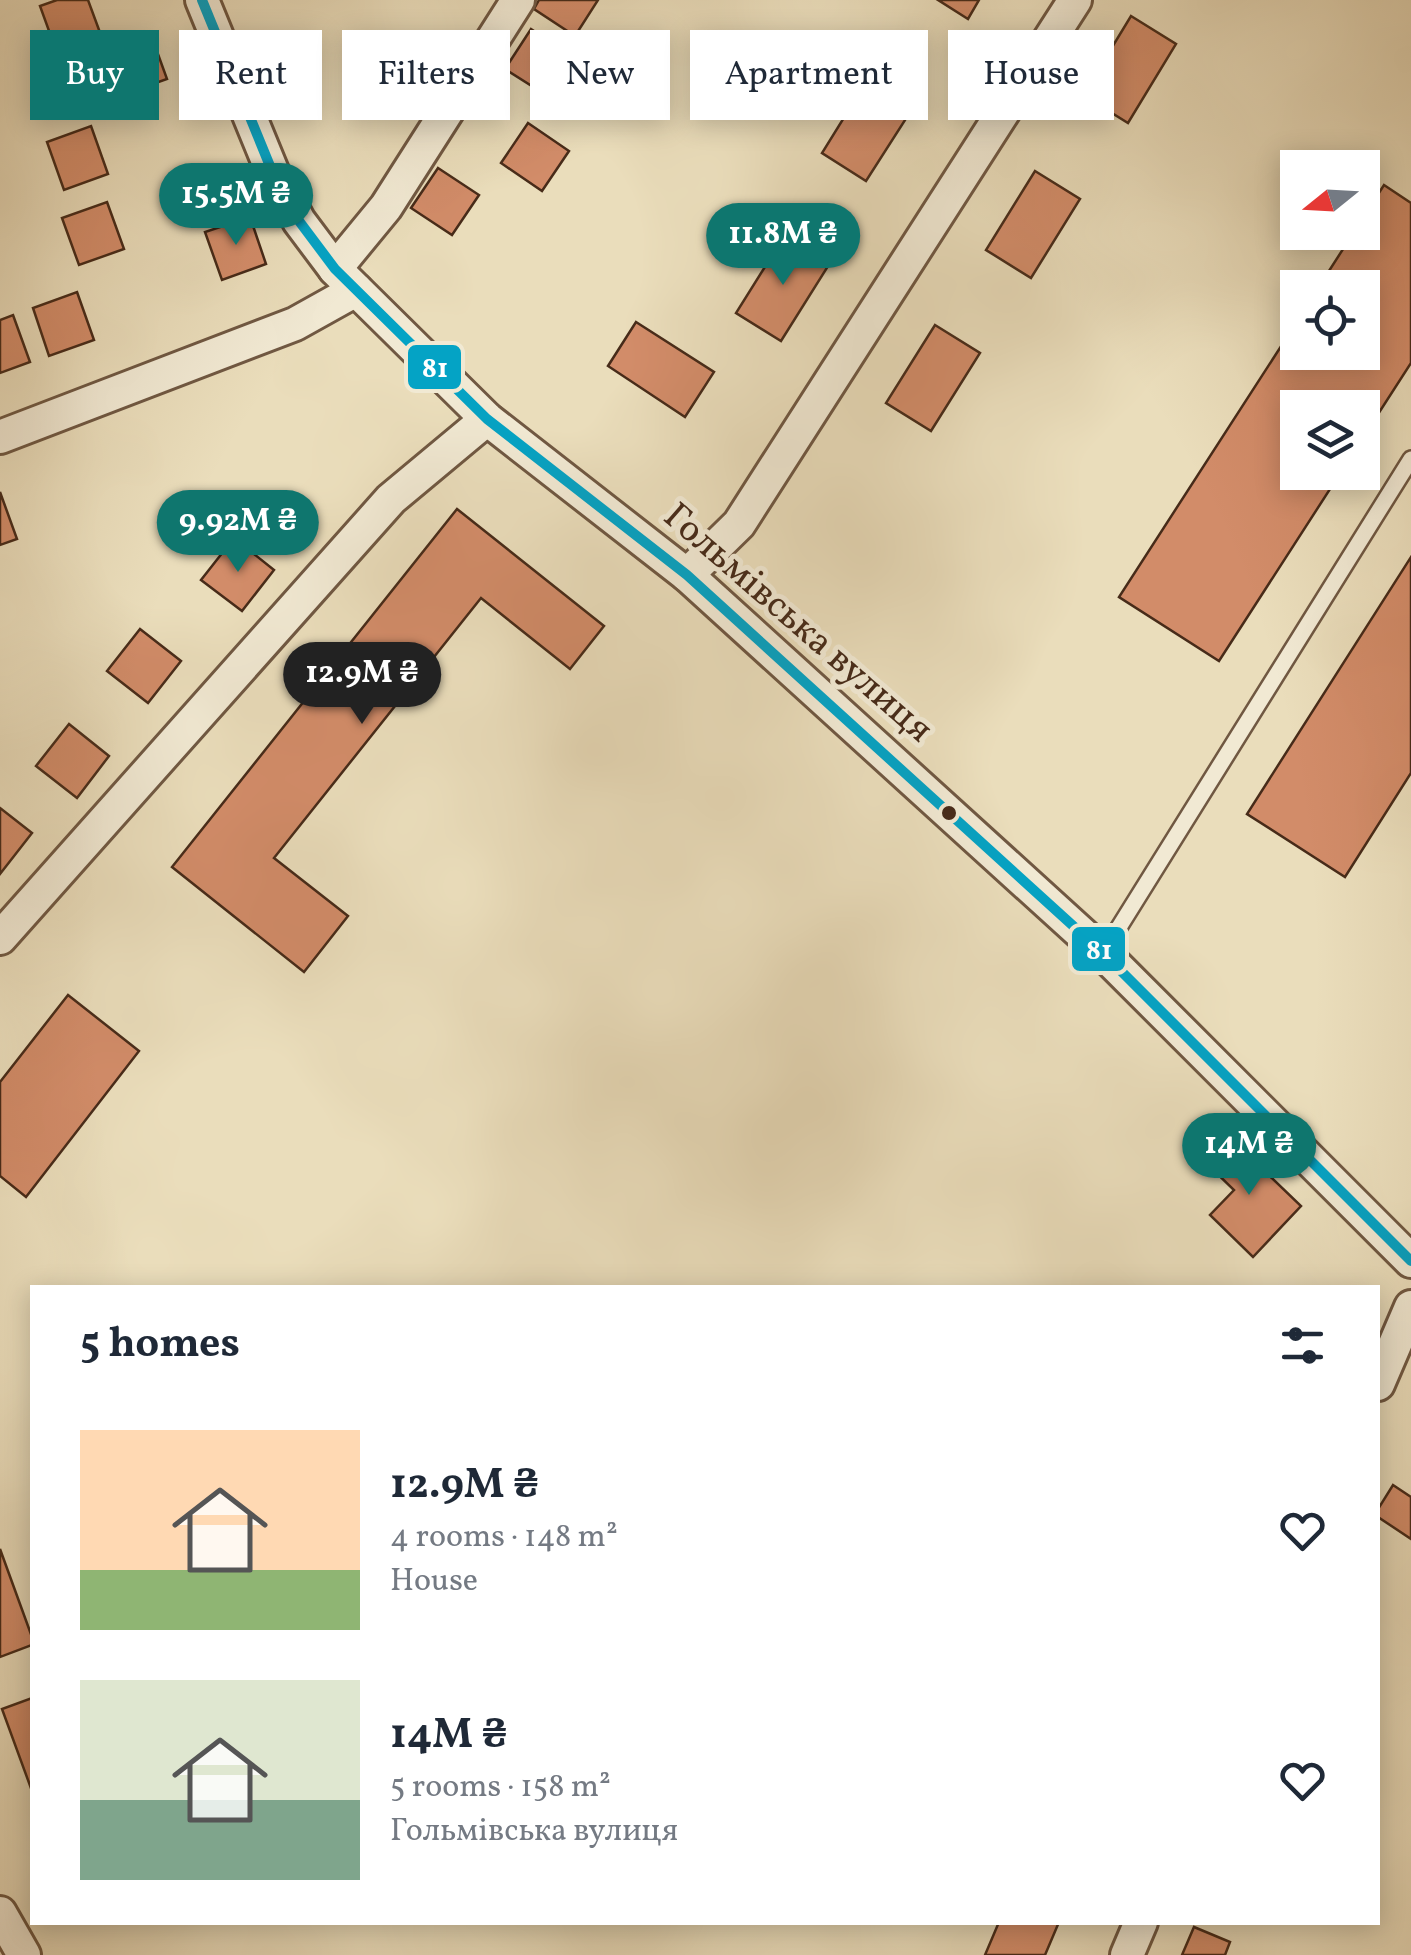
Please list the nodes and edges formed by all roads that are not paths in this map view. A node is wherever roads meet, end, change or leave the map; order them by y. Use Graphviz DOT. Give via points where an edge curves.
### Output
graph roads {
  1 [pos="202,0"];
  2 [pos="518,0"];
  3 [pos="1075,0"];
  4 [pos="345,280"];
  5 [pos="487,419"];
  6 [pos="0,437"];
  7 [pos="1411,459"];
  8 [pos="687,575"];
  9 [pos="0,938"];
  10 [pos="1103,953"];
  11 [pos="1411,1262"];
  12 [pos="1411,1307"];
  13 [pos="1380,1379"];
  14 [pos="0,1913"];
  15 [pos="1140,1925"];
  16 [pos="24,1955"];
  17 [pos="1127,1955"];
  1 -- 4 [label="street, Гольмівська вулиця" via="272,171 299,221"];
  2 -- 4 [label="street"];
  3 -- 8 [label="street" via="739,524"];
  4 -- 5 [label="street, Гольмівська вулиця"];
  4 -- 6 [label="street" via="296,324"];
  5 -- 8 [label="street, Гольмівська вулиця"];
  5 -- 9 [label="street" via="391,499"];
  7 -- 10 [label="lane"];
  8 -- 10 [label="street, Гольмівська вулиця"];
  10 -- 11 [label="street, Гольмівська вулиця"];
  12 -- 13 [label="street"];
  14 -- 16 [label="street"];
  15 -- 17 [label="street"];
}
